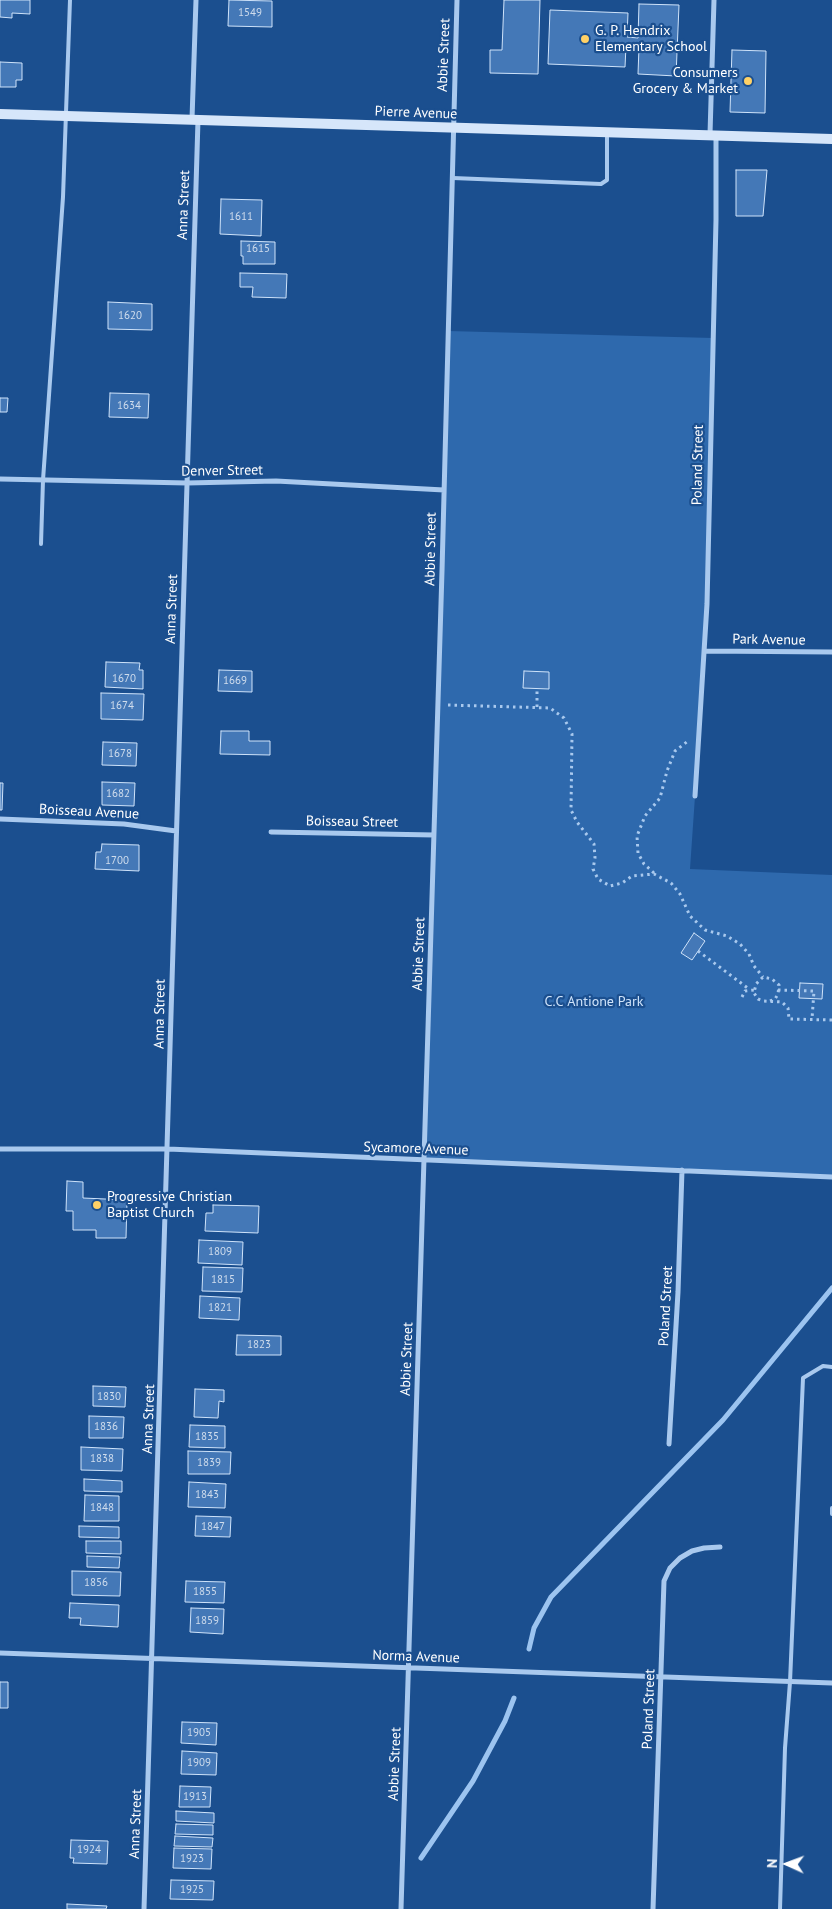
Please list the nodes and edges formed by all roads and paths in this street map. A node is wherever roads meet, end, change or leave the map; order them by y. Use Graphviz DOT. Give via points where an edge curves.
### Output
graph roads {
  1 [pos="70,0"];
  2 [pos="196,0"];
  3 [pos="457,0"];
  4 [pos="714,0"];
  5 [pos="0,114"];
  6 [pos="65,116"];
  7 [pos="195,120"];
  8 [pos="453,128"];
  9 [pos="608,132"];
  10 [pos="713,135"];
  11 [pos="832,139"];
  12 [pos="453,178"];
  13 [pos="0,479"];
  14 [pos="43,480"];
  15 [pos="187,483"];
  16 [pos="444,490"];
  17 [pos="41,544"];
  18 [pos="705,651"];
  19 [pos="832,652"];
  20 [pos="538,688"];
  21 [pos="448,704"];
  22 [pos="537,707"];
  23 [pos="700,736"];
  24 [pos="695,796"];
  25 [pos="0,819"];
  26 [pos="176,832"];
  27 [pos="271,832"];
  28 [pos="434,835"];
  29 [pos="654,874"];
  30 [pos="698,951"];
  31 [pos="763,977"];
  32 [pos="749,989"];
  33 [pos="754,990"];
  34 [pos="778,990"];
  35 [pos="742,997"];
  36 [pos="770,1001"];
  37 [pos="812,1019"];
  38 [pos="832,1020"];
  39 [pos="0,1149"];
  40 [pos="168,1149"];
  41 [pos="423,1160"];
  42 [pos="682,1170"];
  43 [pos="832,1176"];
  44 [pos="832,1367"];
  45 [pos="669,1444"];
  46 [pos="832,1508"];
  47 [pos="832,1514"];
  48 [pos="720,1547"];
  49 [pos="0,1653"];
  50 [pos="152,1658"];
  51 [pos="410,1668"];
  52 [pos="661,1676"];
  53 [pos="790,1682"];
  54 [pos="832,1683"];
  55 [pos="144,1909"];
  56 [pos="401,1909"];
  57 [pos="653,1909"];
  58 [pos="780,1909"];
  1 -- 6 [label="lane"];
  2 -- 7 [label="street, Anna Street"];
  3 -- 8 [label="street, Abbie Street"];
  4 -- 10 [label="street, Poland Street"];
  5 -- 6 [label="main road, Pierre Avenue"];
  6 -- 7 [label="main road, Pierre Avenue"];
  6 -- 14 [label="lane" via="63,197"];
  7 -- 8 [label="main road, Pierre Avenue"];
  7 -- 15 [label="street, Anna Street"];
  8 -- 9 [label="main road, Pierre Avenue"];
  8 -- 12 [label="street, Abbie Street"];
  9 -- 10 [label="main road, Pierre Avenue"];
  9 -- 12 [label="lane" via="608,180 601,184"];
  10 -- 11 [label="main road, Pierre Avenue"];
  10 -- 18 [label="street, Poland Street" via="716,220"];
  12 -- 16 [label="street, Abbie Street"];
  13 -- 14 [label="street, Denver Street"];
  14 -- 15 [label="street, Denver Street"];
  14 -- 17 [label="lane"];
  15 -- 16 [label="street, Denver Street" via="276,481"];
  15 -- 26 [label="street, Anna Street"];
  16 -- 28 [label="street, Abbie Street"];
  18 -- 19 [label="street, Park Avenue"];
  18 -- 23 [label="street, Poland Street"];
  20 -- 22 [label="path"];
  21 -- 22 [label="path"];
  22 -- 29 [label="path" via="550,708 564,718 572,734 571,810 576,822 594,844 593,869 598,879 610,886 632,876"];
  23 -- 24 [label="street, Poland Street"];
  23 -- 29 [label="path" via="675,751 660,798 645,816 637,836 638,853"];
  25 -- 26 [label="street, Boisseau Avenue" via="124,824"];
  26 -- 40 [label="street, Anna Street"];
  27 -- 28 [label="street, Boisseau Street"];
  28 -- 41 [label="street, Abbie Street"];
  29 -- 31 [label="path" via="672,883 690,916 705,930 727,936 740,944"];
  30 -- 32 [label="path"];
  31 -- 33 [label="path"];
  31 -- 34 [label="path" via="777,982"];
  32 -- 33 [label="path"];
  32 -- 35 [label="path"];
  33 -- 36 [label="path" via="758,999"];
  34 -- 36 [label="path" via="775,999"];
  34 -- 37 [label="path" via="814,991"];
  36 -- 37 [label="path" via="782,1002 788,1008 789,1019"];
  37 -- 38 [label="path"];
  39 -- 40 [label="street, Sycamore Avenue"];
  40 -- 41 [label="street, Sycamore Avenue"];
  40 -- 50 [label="street, Anna Street"];
  41 -- 42 [label="street, Sycamore Avenue"];
  41 -- 51 [label="street, Abbie Street"];
  42 -- 43 [label="street, Sycamore Avenue"];
  42 -- 45 [label="street, Poland Street"];
  44 -- 53 [label="lane" via="823,1366 803,1378"];
  46 -- 47 [label="lane"];
  48 -- 52 [label="street, Poland Street" via="692,1551 680,1558 667,1574 664,1581"];
  49 -- 50 [label="street, Norma Avenue"];
  50 -- 51 [label="street, Norma Avenue"];
  50 -- 55 [label="street, Anna Street"];
  51 -- 52 [label="street, Norma Avenue"];
  51 -- 56 [label="street, Abbie Street"];
  52 -- 53 [label="street, Norma Avenue"];
  52 -- 57 [label="street, Poland Street"];
  53 -- 54 [label="street, Norma Avenue"];
  53 -- 58 [label="lane"];
}
